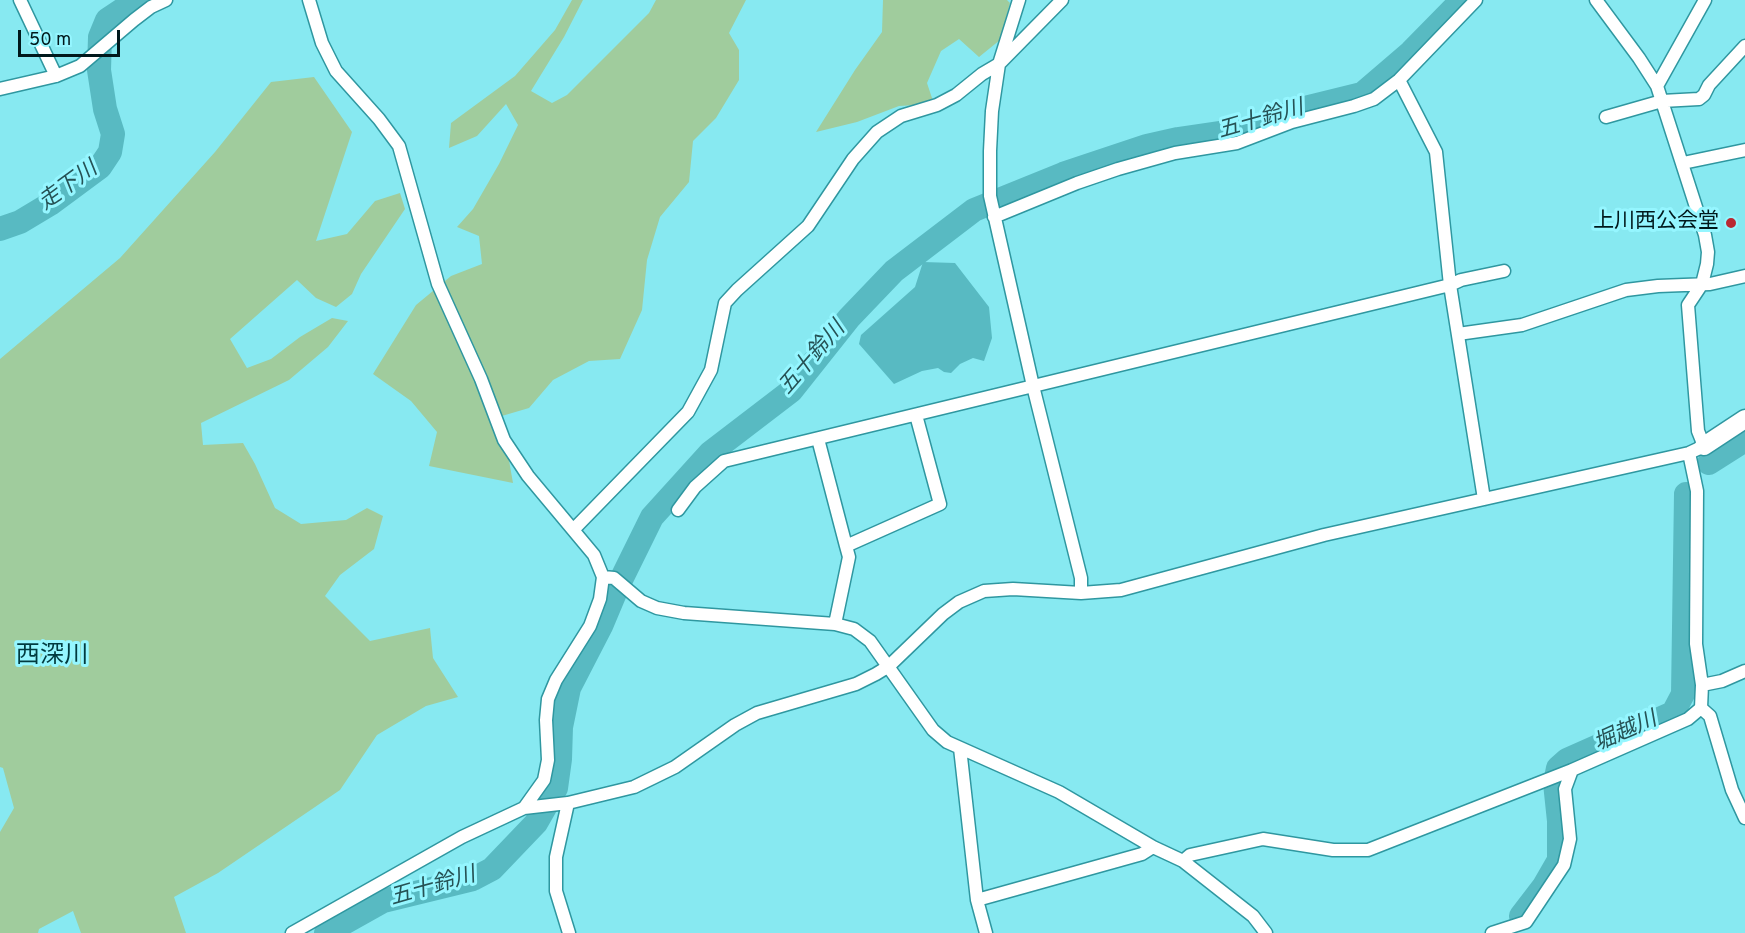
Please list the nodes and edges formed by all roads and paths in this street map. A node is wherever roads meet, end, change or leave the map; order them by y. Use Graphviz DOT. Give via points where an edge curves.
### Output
graph roads {
  1 [pos="20,0"];
  2 [pos="166,0"];
  3 [pos="309,0"];
  4 [pos="1019,0"];
  5 [pos="1062,0"];
  6 [pos="1476,0"];
  7 [pos="1596,0"];
  8 [pos="1705,0"];
  9 [pos="1745,46"];
  10 [pos="999,64"];
  11 [pos="56,76"];
  12 [pos="1399,80"];
  13 [pos="1658,86"];
  14 [pos="0,90"];
  15 [pos="1662,101"];
  16 [pos="1606,117"];
  17 [pos="1745,150"];
  18 [pos="1683,163"];
  19 [pos="993,213"];
  20 [pos="1504,271"];
  21 [pos="1745,276"];
  22 [pos="1702,284"];
  23 [pos="1450,285"];
  24 [pos="1458,334"];
  25 [pos="1033,386"];
  26 [pos="916,415"];
  27 [pos="1745,419"];
  28 [pos="818,439"];
  29 [pos="1696,450"];
  30 [pos="1484,499"];
  31 [pos="678,510"];
  32 [pos="574,529"];
  33 [pos="846,546"];
  34 [pos="609,578"];
  35 [pos="1081,592"];
  36 [pos="835,624"];
  37 [pos="889,666"];
  38 [pos="1745,671"];
  39 [pos="1702,685"];
  40 [pos="1701,708"];
  41 [pos="960,748"];
  42 [pos="1566,772"];
  43 [pos="563,804"];
  44 [pos="529,808"];
  45 [pos="1745,818"];
  46 [pos="1153,846"];
  47 [pos="1183,861"];
  48 [pos="977,900"];
  49 [pos="292,933"];
  50 [pos="569,933"];
  51 [pos="986,933"];
  52 [pos="1266,933"];
  53 [pos="1492,933"];
  1 -- 11 [label="street"];
  2 -- 11 [label="street" via="134,20 80,66"];
  3 -- 32 [label="street" via="322,43 336,71 399,146 438,284 504,440 528,476"];
  4 -- 10 [label="street"];
  5 -- 10 [label="street"];
  6 -- 12 [label="street"];
  7 -- 13 [label="street"];
  8 -- 13 [label="street"];
  9 -- 15 [label="street" via="1699,99"];
  10 -- 19 [label="street" via="990,151"];
  10 -- 32 [label="street" via="956,95 901,116 877,132 853,159 808,226 725,303 711,370 688,412"];
  11 -- 14 [label="street"];
  12 -- 19 [label="street" via="1374,99 1354,106 1292,122 1237,143 1175,153 1118,169"];
  12 -- 23 [label="street" via="1436,152"];
  13 -- 15 [label="street"];
  15 -- 16 [label="street"];
  15 -- 18 [label="street"];
  17 -- 18 [label="street"];
  18 -- 22 [label="street" via="1708,252"];
  19 -- 25 [label="street"];
  20 -- 23 [label="street"];
  21 -- 22 [label="street"];
  22 -- 24 [label="street" via="1626,290 1522,325"];
  22 -- 29 [label="street" via="1688,305 1698,431"];
  23 -- 24 [label="street"];
  23 -- 25 [label="street"];
  24 -- 30 [label="street"];
  25 -- 26 [label="street"];
  25 -- 35 [label="street" via="1081,578"];
  26 -- 28 [label="street"];
  26 -- 33 [label="street" via="940,504"];
  27 -- 29 [label="street"];
  28 -- 31 [label="street" via="724,461 695,487"];
  28 -- 33 [label="street"];
  29 -- 30 [label="street"];
  29 -- 39 [label="street" via="1696,644"];
  30 -- 35 [label="street" via="1324,535 1121,590"];
  32 -- 34 [label="street"];
  33 -- 36 [label="street" via="849,556"];
  34 -- 36 [label="street" via="657,608"];
  34 -- 44 [label="street" via="590,627 548,699 548,760 544,780"];
  35 -- 37 [label="street" via="984,591 943,614"];
  36 -- 37 [label="street" via="854,628"];
  37 -- 41 [label="street" via="933,730"];
  37 -- 43 [label="street" via="856,684 757,713 675,767 634,787"];
  38 -- 39 [label="street"];
  39 -- 40 [label="street"];
  40 -- 42 [label="street" via="1688,719"];
  40 -- 45 [label="street" via="1710,716 1731,790"];
  41 -- 46 [label="street" via="1059,792"];
  41 -- 48 [label="street"];
  42 -- 47 [label="street" via="1368,850 1333,850 1263,839 1190,855"];
  42 -- 53 [label="street" via="1570,839 1564,865 1526,922"];
  43 -- 44 [label="street"];
  43 -- 50 [label="street" via="556,891"];
  44 -- 49 [label="street" via="462,837"];
  46 -- 47 [label="street"];
  46 -- 48 [label="street" via="1142,854"];
  47 -- 52 [label="street" via="1253,916"];
  48 -- 51 [label="street"];
}
